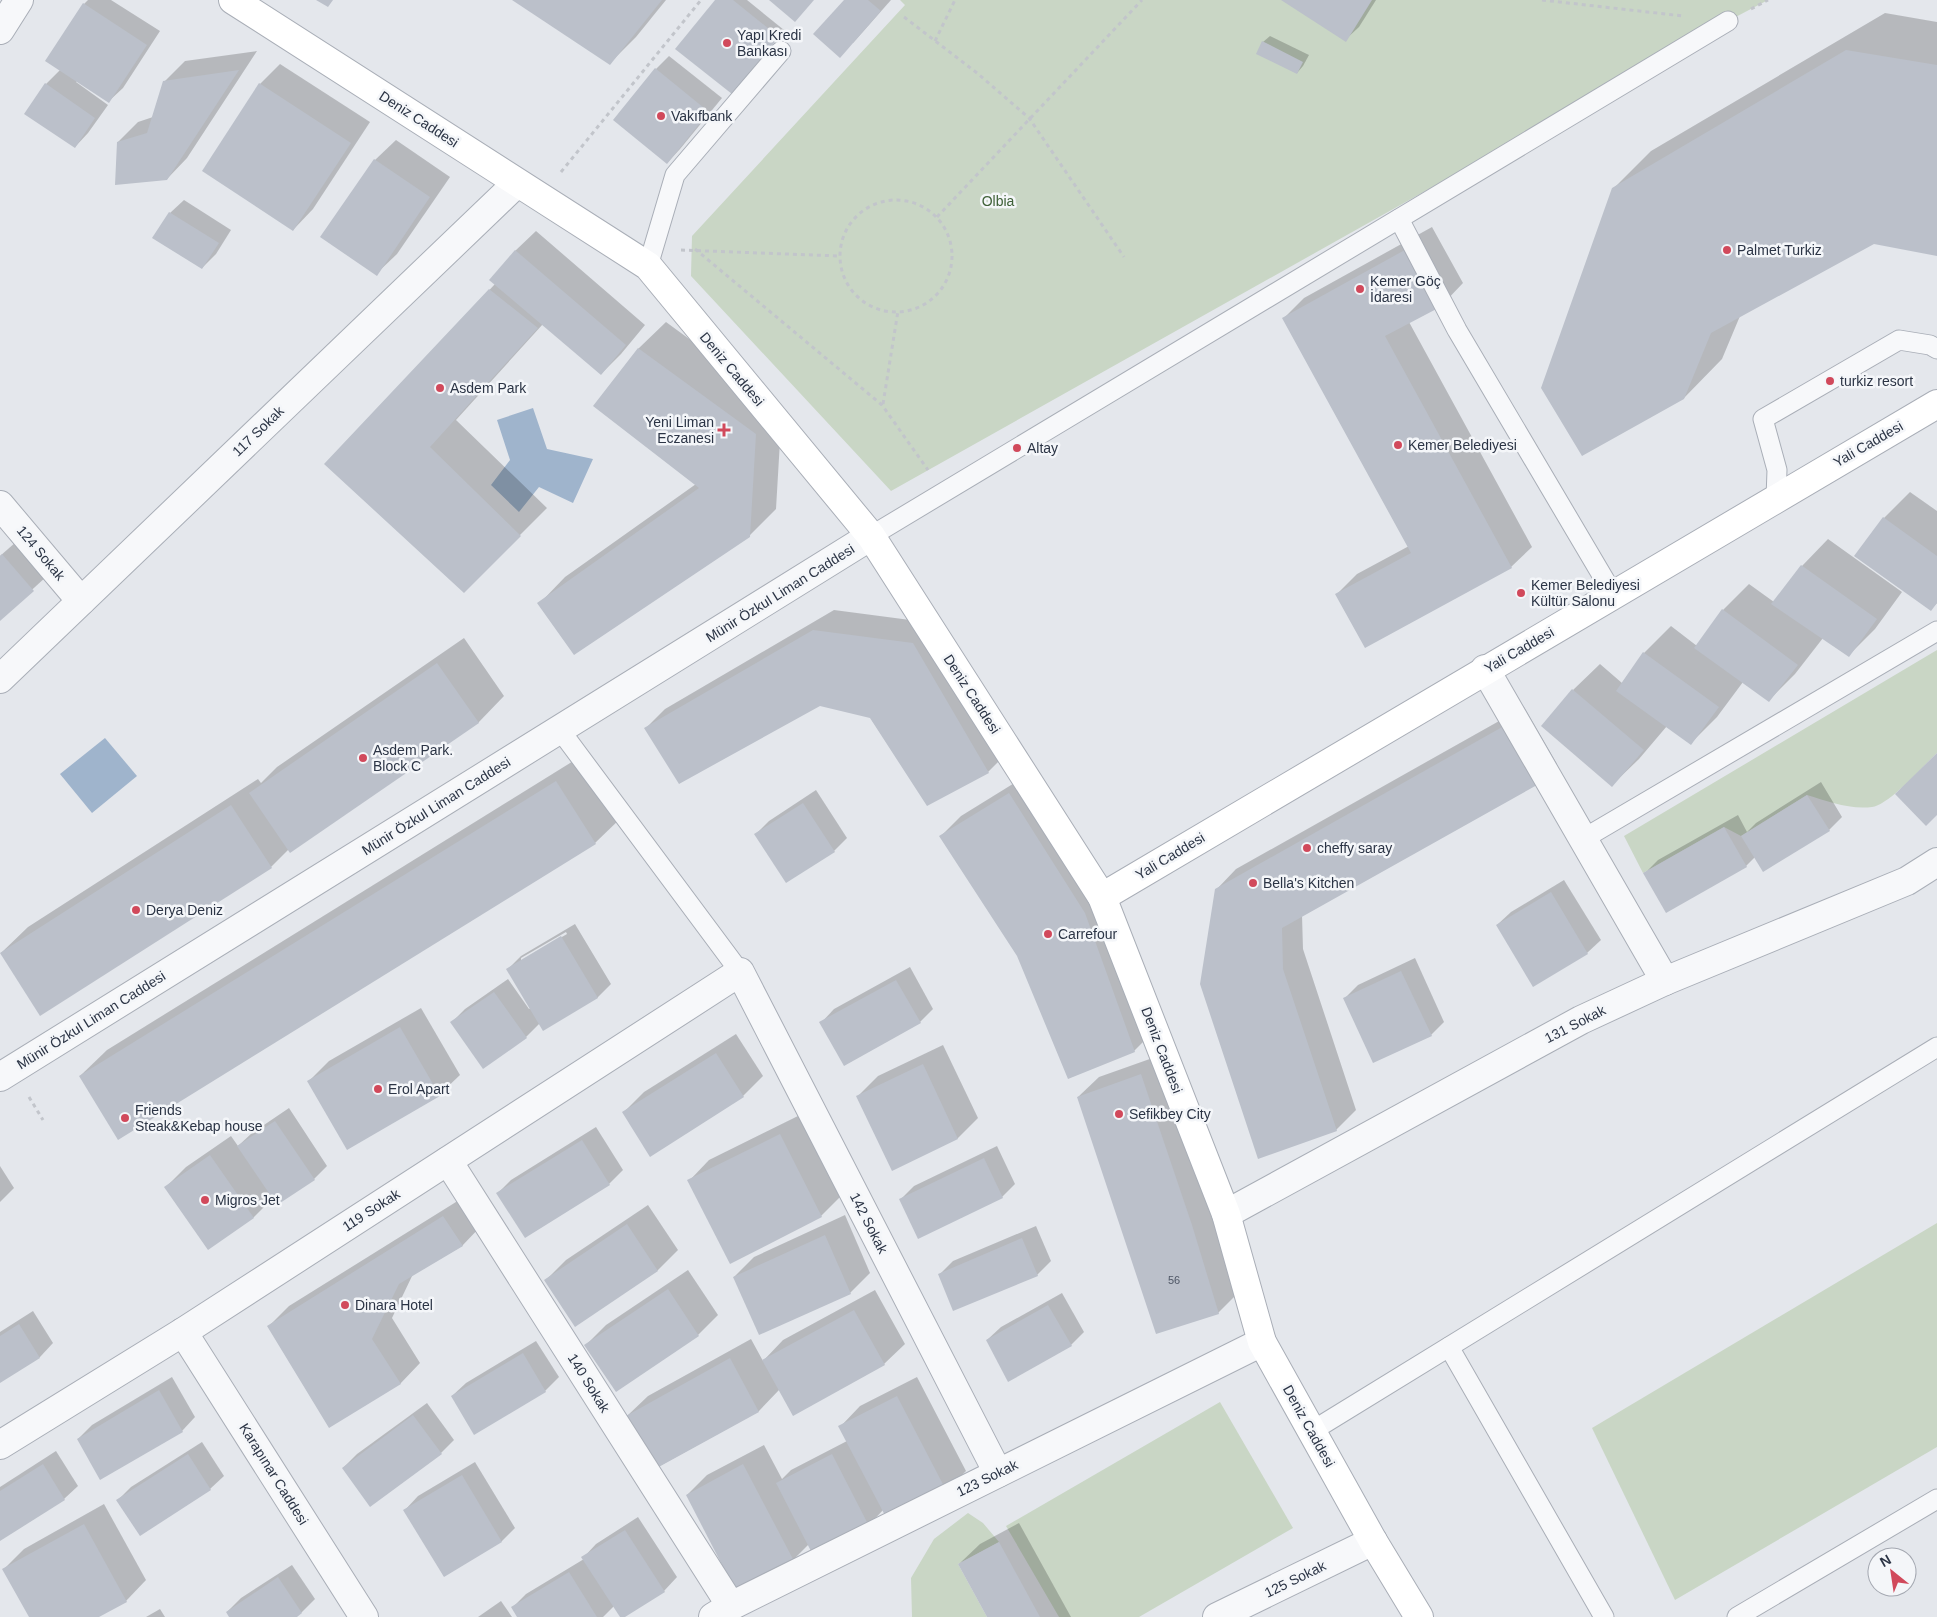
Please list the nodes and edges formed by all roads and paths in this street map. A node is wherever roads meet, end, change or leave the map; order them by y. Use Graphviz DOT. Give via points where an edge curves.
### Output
graph roads {
  1 [pos="19,0"];
  2 [pos="233,0"];
  3 [pos="701,0"];
  4 [pos="955,0"];
  5 [pos="1142,0"];
  6 [pos="1542,0"];
  7 [pos="1768,0"];
  8 [pos="904,17"];
  9 [pos="1728,21"];
  10 [pos="0,30"];
  11 [pos="935,41"];
  12 [pos="781,51"];
  13 [pos="1029,118"];
  14 [pos="517,183"];
  15 [pos="541,198"];
  16 [pos="937,217"];
  17 [pos="1399,219"];
  18 [pos="695,249"];
  19 [pos="839,256"];
  20 [pos="1124,257"];
  21 [pos="650,258"];
  22 [pos="898,311"];
  23 [pos="1937,348"];
  24 [pos="1937,404"];
  25 [pos="882,405"];
  26 [pos="944,493"];
  27 [pos="1776,498"];
  28 [pos="0,505"];
  29 [pos="871,536"];
  30 [pos="1613,594"];
  31 [pos="81,601"];
  32 [pos="1937,631"];
  33 [pos="1485,670"];
  34 [pos="0,679"];
  35 [pos="560,730"];
  36 [pos="1583,839"];
  37 [pos="1937,862"];
  38 [pos="1102,897"];
  39 [pos="740,972"];
  40 [pos="1665,981"];
  41 [pos="1937,1047"];
  42 [pos="4,1066"];
  43 [pos="448,1160"];
  44 [pos="1226,1214"];
  45 [pos="183,1332"];
  46 [pos="1262,1342"];
  47 [pos="1449,1347"];
  48 [pos="1312,1431"];
  49 [pos="0,1445"];
  50 [pos="998,1473"];
  51 [pos="1937,1499"];
  52 [pos="1373,1541"];
  53 [pos="727,1613"];
  54 [pos="364,1617"];
  55 [pos="1217,1617"];
  56 [pos="1418,1617"];
  57 [pos="1604,1617"];
  58 [pos="1737,1617"];
  1 -- 10 [label="street"];
  2 -- 14 [label="street, Deniz Caddesi"];
  3 -- 15 [label="path"];
  4 -- 11 [label="path"];
  5 -- 13 [label="path"];
  6 -- 9 [label="path"];
  7 -- 9 [label="path"];
  8 -- 11 [label="path"];
  9 -- 17 [label="lane"];
  11 -- 13 [label="path" via="977,72"];
  12 -- 21 [label="lane" via="675,175"];
  13 -- 16 [label="path"];
  13 -- 20 [label="path"];
  14 -- 15 [label="street, Deniz Caddesi"];
  14 -- 31 [label="street, 117 Sokak"];
  15 -- 21 [label="street, Deniz Caddesi"];
  16 -- 19 [label="path" via="922,206 903,200 884,201 866,208 852,220"];
  16 -- 22 [label="path" via="947,232 952,250 944,285 916,308"];
  17 -- 26 [label="lane"];
  17 -- 30 [label="lane" via="1457,330"];
  18 -- 19 [label="path"];
  18 -- 21 [label="path"];
  18 -- 25 [label="path"];
  19 -- 22 [label="path" via="842,274 851,290 880,310"];
  21 -- 29 [label="street, Deniz Caddesi"];
  22 -- 25 [label="path"];
  23 -- 27 [label="lane" via="1899,340 1763,419 1777,470"];
  24 -- 27 [label="street, Yali Caddesi"];
  25 -- 26 [label="path"];
  26 -- 29 [label="lane"];
  27 -- 30 [label="street, Yali Caddesi"];
  28 -- 31 [label="street, 124 Sokak"];
  29 -- 35 [label="street, Münir Özkul Liman Caddesi"];
  29 -- 38 [label="street, Deniz Caddesi"];
  30 -- 33 [label="street, Yali Caddesi"];
  31 -- 34 [label="street, 117 Sokak"];
  32 -- 36 [label="lane"];
  33 -- 36 [label="street"];
  33 -- 38 [label="street, Yali Caddesi"];
  35 -- 39 [label="lane"];
  35 -- 42 [label="street, Münir Özkul Liman Caddesi"];
  36 -- 40 [label="street"];
  37 -- 40 [label="street, 131 Sokak" via="1907,880"];
  38 -- 44 [label="street, Deniz Caddesi"];
  39 -- 43 [label="street, 119 Sokak"];
  39 -- 50 [label="street, 142 Sokak"];
  40 -- 44 [label="street, 131 Sokak" via="1581,1020"];
  41 -- 47 [label="lane"];
  43 -- 45 [label="street, 119 Sokak"];
  43 -- 53 [label="street, 140 Sokak"];
  44 -- 46 [label="street, Deniz Caddesi"];
  45 -- 49 [label="street, 119 Sokak"];
  45 -- 54 [label="street, Karapınar Caddesi"];
  46 -- 48 [label="street, Deniz Caddesi"];
  46 -- 50 [label="street, 123 Sokak"];
  47 -- 48 [label="lane"];
  47 -- 57 [label="lane"];
  48 -- 52 [label="street, Deniz Caddesi"];
  50 -- 53 [label="street, 123 Sokak"];
  51 -- 58 [label="lane"];
  52 -- 55 [label="street, 125 Sokak"];
  52 -- 56 [label="street, Deniz Caddesi"];
}
